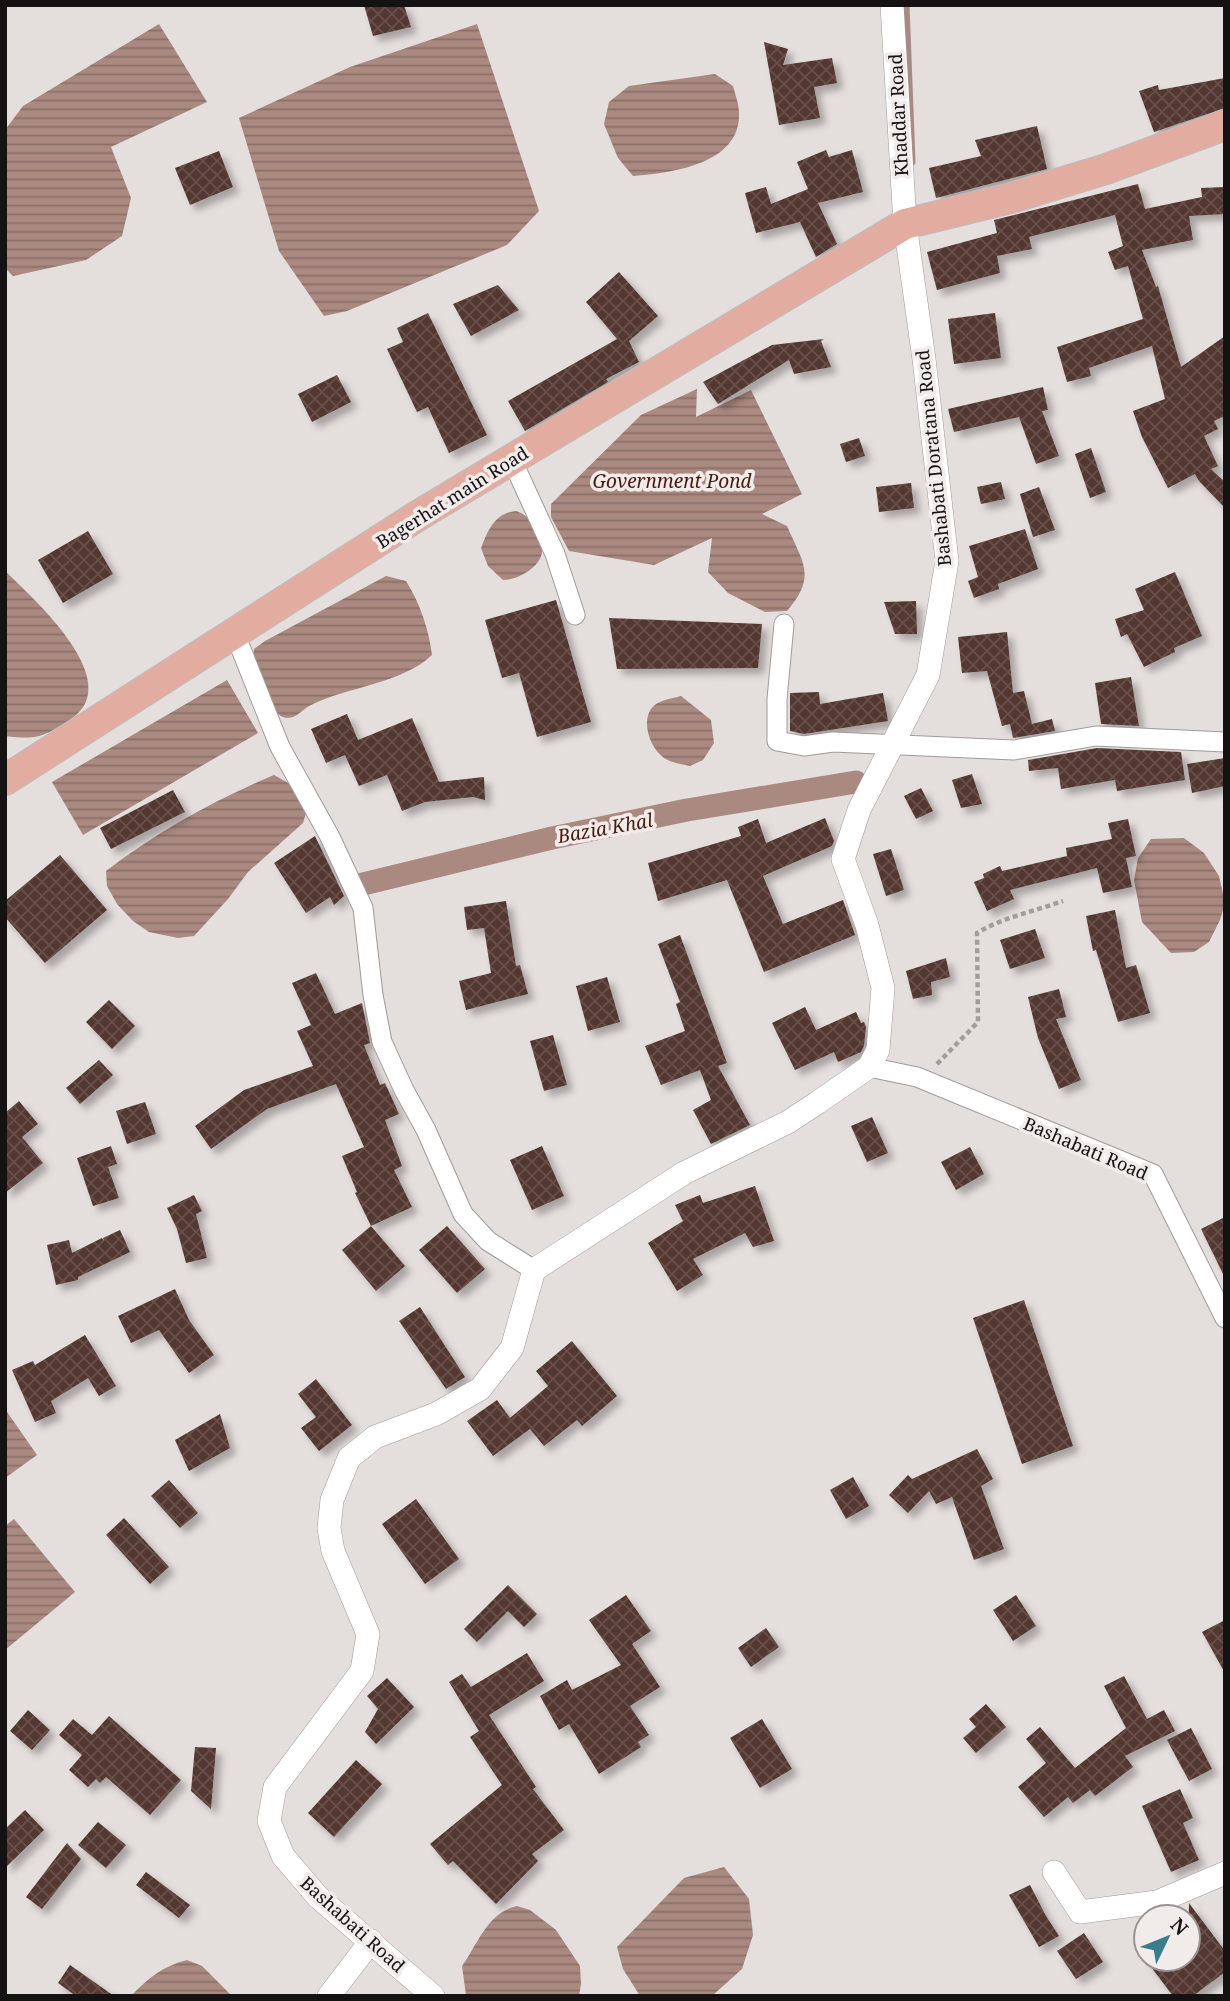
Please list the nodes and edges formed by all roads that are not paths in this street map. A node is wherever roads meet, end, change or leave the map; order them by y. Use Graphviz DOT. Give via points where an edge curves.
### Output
graph roads {
  1 [pos="892,5"];
  2 [pos="1225,125"];
  3 [pos="905,224"];
  4 [pos="512,460"];
  5 [pos="575,615"];
  6 [pos="784,624"];
  7 [pos="235,634"];
  8 [pos="1225,742"];
  9 [pos="892,743"];
  10 [pos="5,780"];
  11 [pos="869,1067"];
  12 [pos="534,1270"];
  13 [pos="1225,1318"];
  14 [pos="1054,1872"];
  15 [pos="1225,1873"];
  16 [pos="371,1941"];
  17 [pos="329,1996"];
  18 [pos="433,1996"];
  1 -- 3 [label="street, Khaddar Road"];
  2 -- 3 [label="main road, Bagerhat main Road" via="1106,169"];
  3 -- 4 [label="main road, Bagerhat main Road"];
  3 -- 9 [label="street, Bashabati Doratana Road" via="947,561 928,675"];
  4 -- 5 [label="street" via="555,554"];
  4 -- 7 [label="main road, Bagerhat main Road"];
  6 -- 9 [label="street" via="777,741 804,746"];
  7 -- 10 [label="main road, Bagerhat main Road"];
  7 -- 12 [label="street" via="280,747 363,908 382,1042 404,1090 463,1214 488,1241"];
  8 -- 9 [label="street" via="1096,736 1014,750"];
  9 -- 11 [label="street, Bashabati Doratana Road" via="859,810 843,859 883,988 878,1051"];
  11 -- 12 [label="street" via="788,1122 684,1173"];
  11 -- 13 [label="street, Bashabati Road" via="917,1077 1153,1174"];
  12 -- 16 [label="street, Bashabati Road" via="512,1348 480,1389 436,1414 375,1437 349,1458 332,1500 332,1552 368,1634 362,1671 275,1787 269,1821 283,1856 318,1897"];
  14 -- 15 [label="street" via="1080,1912 1157,1902"];
  16 -- 17 [label="street"];
  16 -- 18 [label="street, Bashabati Road"];
}
